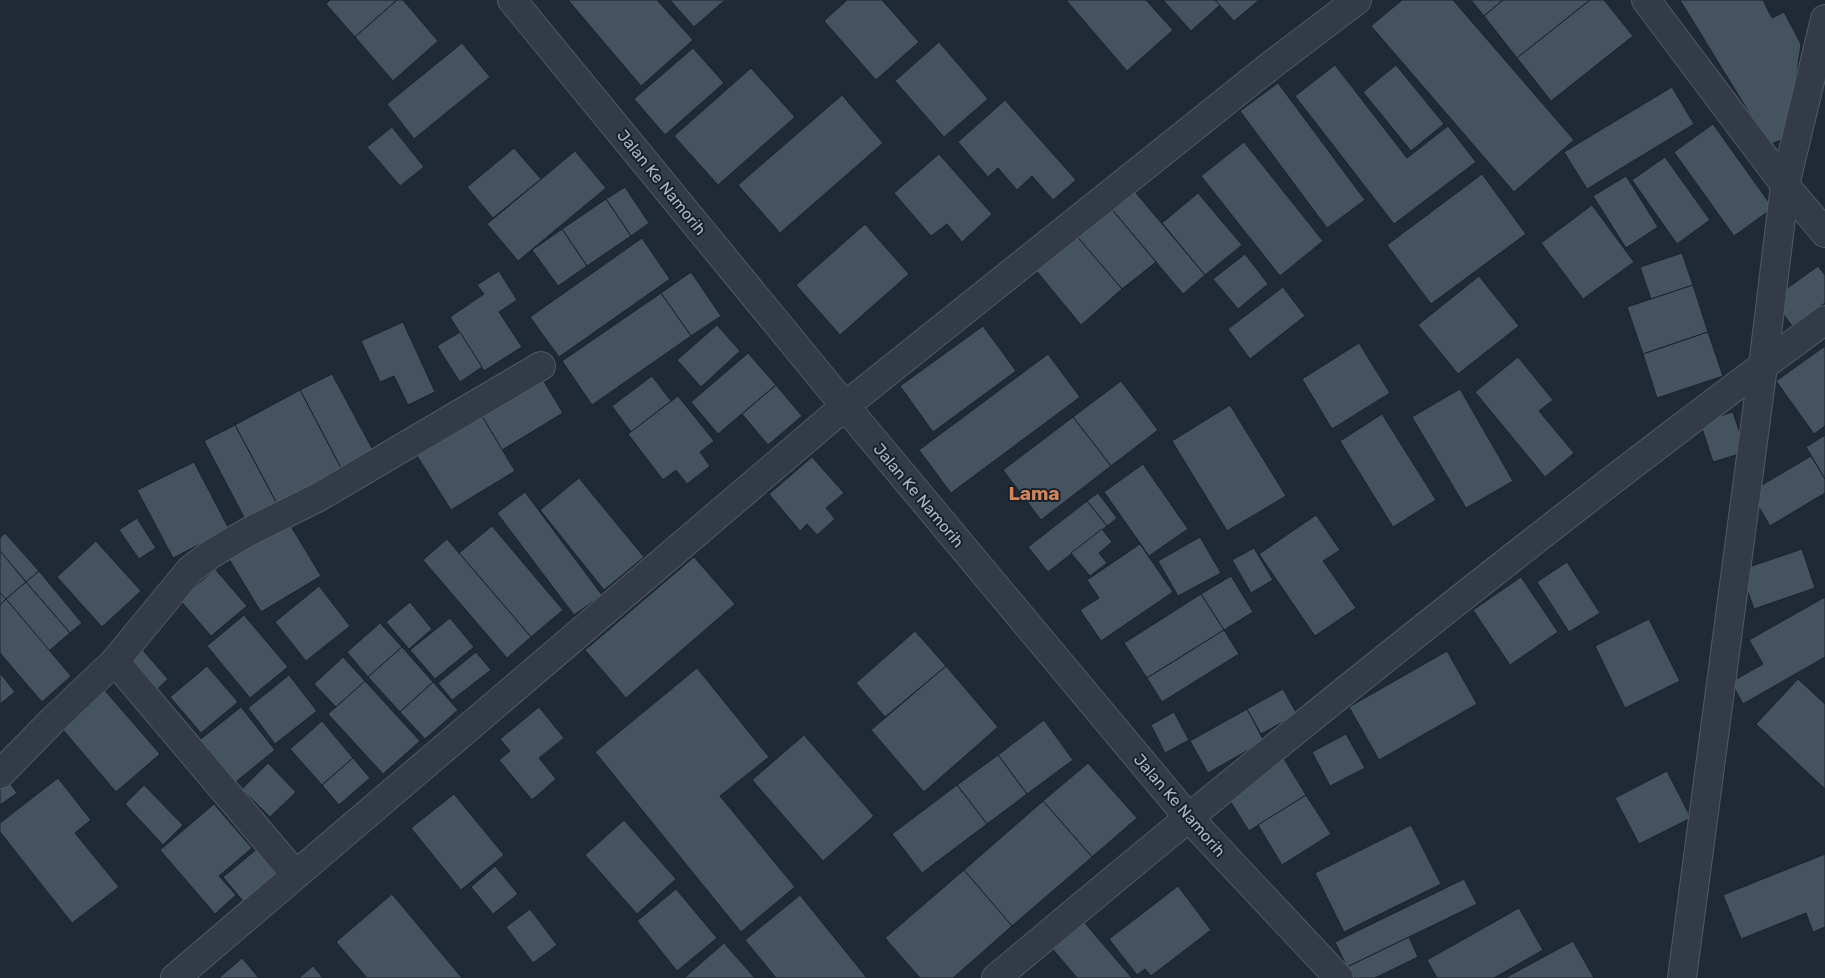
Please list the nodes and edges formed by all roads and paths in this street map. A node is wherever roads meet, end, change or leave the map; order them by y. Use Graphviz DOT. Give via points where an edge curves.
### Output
graph roads {
  1 [pos="512,0"];
  2 [pos="1357,0"];
  3 [pos="1646,0"];
  4 [pos="1825,19"];
  5 [pos="1785,185"];
  6 [pos="1825,233"];
  7 [pos="1825,320"];
  8 [pos="541,366"];
  9 [pos="1763,366"];
  10 [pos="845,406"];
  11 [pos="115,661"];
  12 [pos="0,774"];
  13 [pos="1188,817"];
  14 [pos="295,874"];
  15 [pos="175,978"];
  16 [pos="996,978"];
  17 [pos="1339,978"];
  18 [pos="1682,978"];
  1 -- 10 [label="street, Jalan Ke Namorih"];
  2 -- 10 [label="street"];
  3 -- 5 [label="street"];
  4 -- 5 [label="street"];
  5 -- 6 [label="street"];
  5 -- 9 [label="street"];
  7 -- 9 [label="street"];
  8 -- 11 [label="street" via="317,498 211,554 190,570"];
  9 -- 13 [label="street" via="1593,495"];
  9 -- 18 [label="street"];
  10 -- 13 [label="street, Jalan Ke Namorih"];
  10 -- 14 [label="street"];
  11 -- 12 [label="street"];
  11 -- 14 [label="street"];
  13 -- 16 [label="street"];
  13 -- 17 [label="street, Jalan Ke Namorih"];
  14 -- 15 [label="street"];
}
